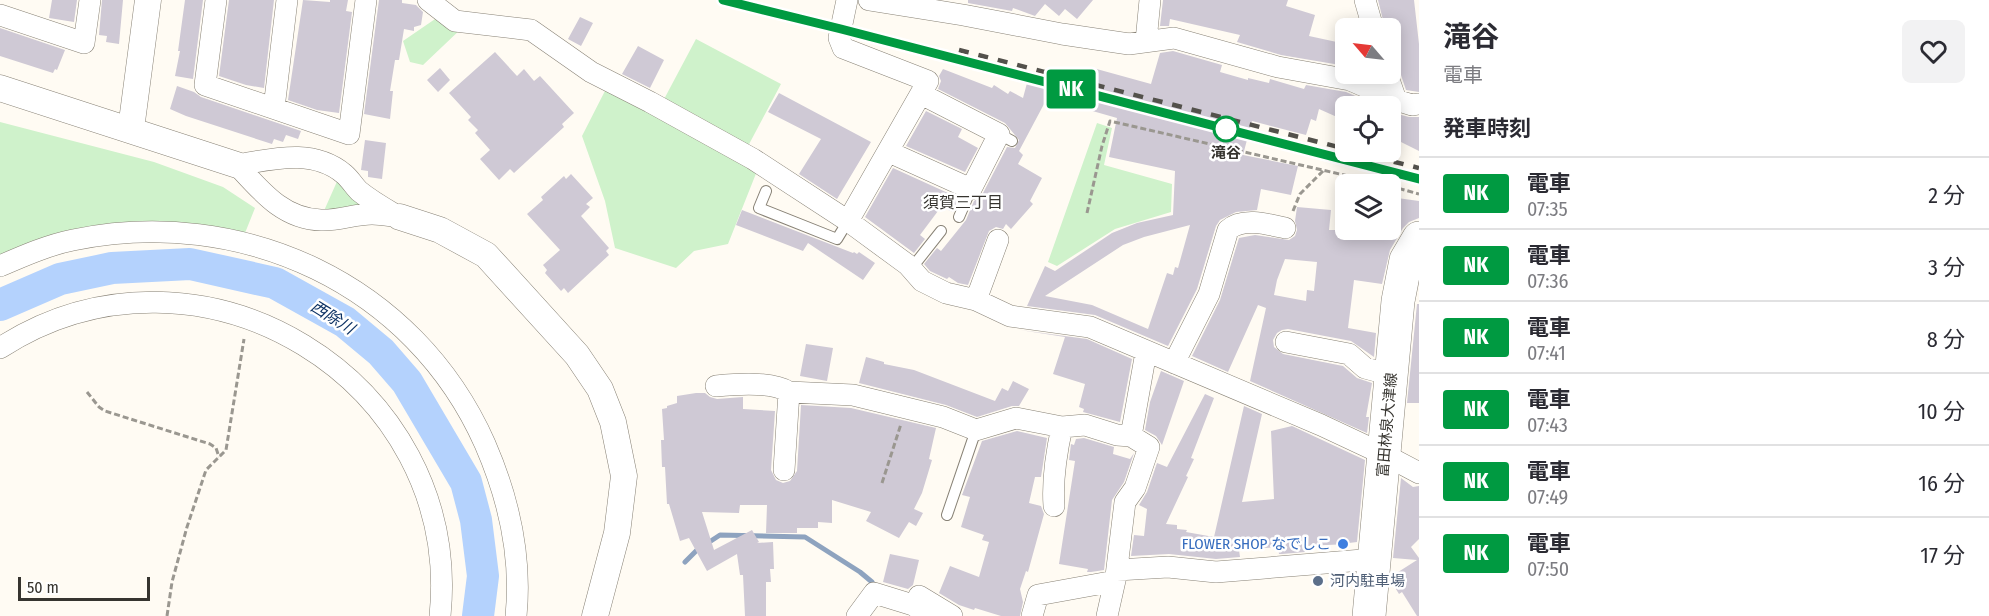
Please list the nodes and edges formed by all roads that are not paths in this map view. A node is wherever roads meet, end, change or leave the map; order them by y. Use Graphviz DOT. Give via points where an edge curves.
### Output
graph roads {
  1 [pos="90,0"];
  2 [pos="148,0"];
  3 [pos="216,0"];
  4 [pos="287,0"];
  5 [pos="366,0"];
  6 [pos="428,0"];
  7 [pos="847,0"];
  8 [pos="869,0"];
  9 [pos="1150,0"];
  10 [pos="1365,0"];
  11 [pos="966,7"];
  12 [pos="9,12"];
  13 [pos="1370,18"];
  14 [pos="1146,41"];
  15 [pos="0,88"];
  16 [pos="921,94"];
  17 [pos="1387,96"];
  18 [pos="1401,102"];
  19 [pos="1419,104"];
  20 [pos="274,108"];
  21 [pos="131,129"];
  22 [pos="889,152"];
  23 [pos="237,165"];
  24 [pos="971,189"];
  25 [pos="766,191"];
  26 [pos="400,217"];
  27 [pos="959,217"];
  28 [pos="848,221"];
  29 [pos="1285,228"];
  30 [pos="941,231"];
  31 [pos="1419,238"];
  32 [pos="998,240"];
  33 [pos="0,266"];
  34 [pos="911,269"];
  35 [pos="976,300"];
  36 [pos="1286,342"];
  37 [pos="0,348"];
  38 [pos="1146,352"];
  39 [pos="1174,363"];
  40 [pos="1391,375"];
  41 [pos="716,386"];
  42 [pos="789,392"];
  43 [pos="1062,427"];
  44 [pos="976,430"];
  45 [pos="1131,436"];
  46 [pos="1385,455"];
  47 [pos="784,470"];
  48 [pos="1419,473"];
  49 [pos="1046,492"];
  50 [pos="947,515"];
  51 [pos="1116,575"];
  52 [pos="1370,588"];
  53 [pos="874,593"];
  54 [pos="440,616"];
  55 [pos="516,616"];
  56 [pos="595,616"];
  57 [pos="856,616"];
  58 [pos="929,616"];
  59 [pos="952,616"];
  60 [pos="1032,616"];
  61 [pos="1107,616"];
  1 -- 12 [label="street" via="84,43"];
  2 -- 21 [label="street"];
  3 -- 20 [label="street" via="205,85"];
  4 -- 20 [label="street"];
  5 -- 20 [label="street" via="349,134"];
  6 -- 28 [label="street" via="455,21 531,30 591,72 753,159"];
  7 -- 16 [label="street" via="838,38 843,48 928,81"];
  8 -- 11 [label="street"];
  9 -- 14 [label="street"];
  10 -- 13 [label="street"];
  11 -- 14 [label="street" via="1062,34 1129,44"];
  14 -- 17 [label="street" via="1173,38 1278,67 1350,80"];
  15 -- 21 [label="street"];
  16 -- 22 [label="street"];
  16 -- 24 [label="street" via="1006,137"];
  18 -- 19 [label="street"];
  21 -- 23 [label="street"];
  22 -- 24 [label="street"];
  22 -- 28 [label="street"];
  23 -- 26 [label="street" via="292,156 309,158 344,174 359,191"];
  23 -- 26 [label="street" via="265,196 302,217"];
  24 -- 27 [label="lane"];
  25 -- 28 [label="lane" via="759,208 837,239"];
  26 -- 56 [label="street" via="440,230 486,255 577,355 600,389 613,422 624,476 616,533"];
  28 -- 34 [label="street"];
  29 -- 39 [label="street" via="1243,223 1228,230 1209,294"];
  30 -- 34 [label="lane"];
  31 -- 40 [label="main road, 富田林泉大津線" via="1402,274"];
  32 -- 35 [label="street"];
  33 -- 55 [label="street" via="71,240 124,232 185,232 254,244 312,266 345,284 399,324 419,345 460,396 478,429 506,498 518,585"];
  34 -- 35 [label="street" via="922,281 946,293"];
  35 -- 38 [label="street" via="1010,316 1090,327"];
  36 -- 40 [label="street" via="1349,354 1365,368"];
  37 -- 54 [label="street" via="51,322 97,309 141,303 206,307 253,320 294,338 364,392 396,432 421,478 434,519 442,565"];
  38 -- 39 [label="street"];
  38 -- 45 [label="street"];
  39 -- 46 [label="street"];
  40 -- 46 [label="main road, 富田林泉大津線"];
  41 -- 42 [label="street" via="740,384"];
  42 -- 44 [label="street" via="853,395 943,417"];
  42 -- 47 [label="street"];
  43 -- 44 [label="street" via="1016,418"];
  43 -- 45 [label="street" via="1085,425"];
  43 -- 49 [label="street"];
  44 -- 50 [label="lane"];
  45 -- 51 [label="street" via="1149,447 1135,488 1125,502"];
  46 -- 48 [label="street"];
  46 -- 52 [label="main road, 富田林泉大津線"];
  51 -- 52 [label="street" via="1168,567"];
  51 -- 60 [label="street" via="1038,595"];
  51 -- 61 [label="street"];
  53 -- 57 [label="street"];
  53 -- 58 [label="street" via="913,605"];
  53 -- 59 [label="street" via="905,592 920,596"];
}
